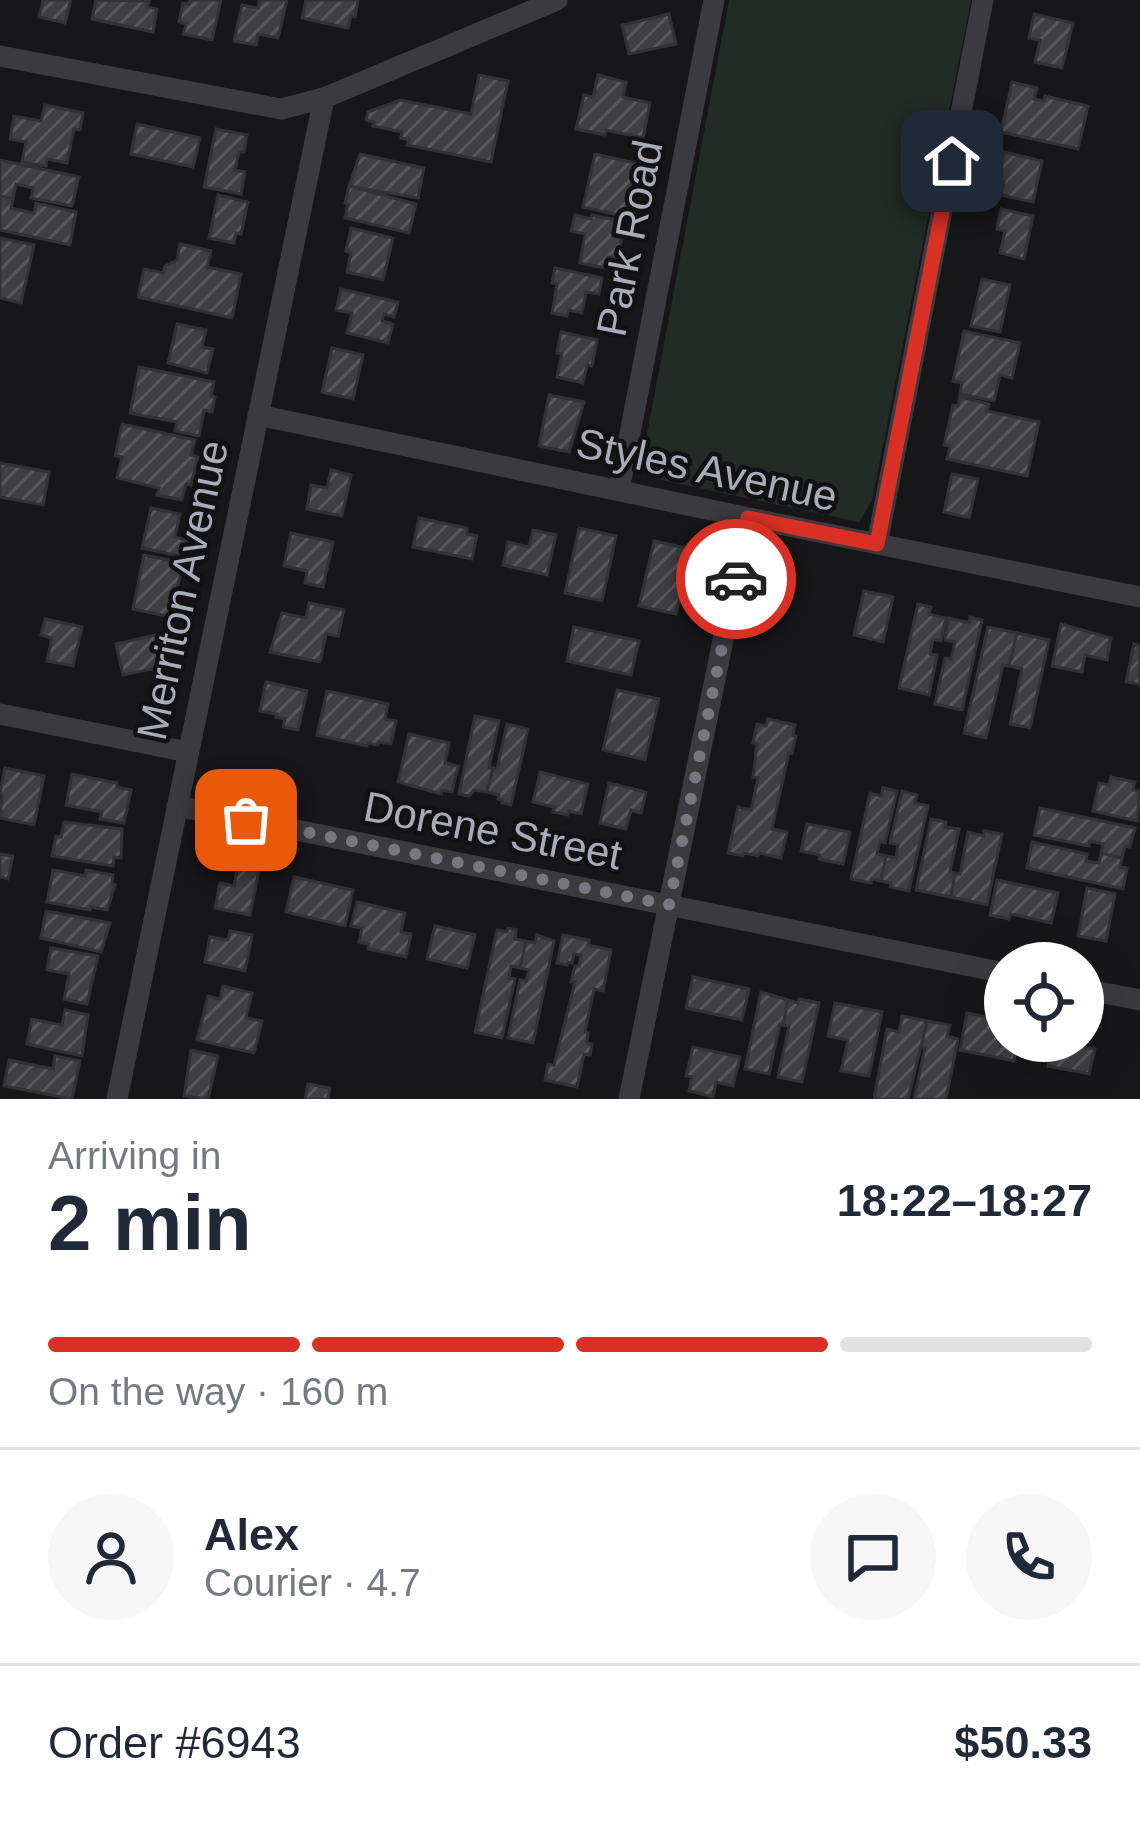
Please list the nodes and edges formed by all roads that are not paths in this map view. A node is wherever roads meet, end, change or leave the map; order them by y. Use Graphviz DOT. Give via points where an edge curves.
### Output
graph roads {
  1 [pos="557,0"];
  2 [pos="714,0"];
  3 [pos="983,0"];
  4 [pos="0,56"];
  5 [pos="324,98"];
  6 [pos="258,415"];
  7 [pos="619,490"];
  8 [pos="748,518"];
  9 [pos="877,544"];
  10 [pos="1140,597"];
  11 [pos="0,714"];
  12 [pos="188,752"];
  13 [pos="177,806"];
  14 [pos="669,905"];
  15 [pos="984,969"];
  16 [pos="1104,992"];
  17 [pos="1140,1000"];
  18 [pos="117,1099"];
  19 [pos="629,1099"];
  1 -- 5 [label="street"];
  2 -- 7 [label="street, Park Road"];
  3 -- 9 [label="street"];
  4 -- 5 [label="street" via="281,109"];
  5 -- 6 [label="street, Merriton Avenue"];
  6 -- 7 [label="street, Styles Avenue"];
  6 -- 12 [label="street, Merriton Avenue"];
  7 -- 8 [label="street, Styles Avenue"];
  8 -- 9 [label="street, Styles Avenue"];
  8 -- 14 [label="street"];
  9 -- 10 [label="street, Styles Avenue"];
  11 -- 12 [label="street"];
  12 -- 13 [label="street, Merriton Avenue"];
  13 -- 14 [label="street, Dorene Street"];
  13 -- 18 [label="street, Merriton Avenue"];
  14 -- 15 [label="street, Dorene Street"];
  14 -- 19 [label="street"];
  16 -- 17 [label="street"];
}
